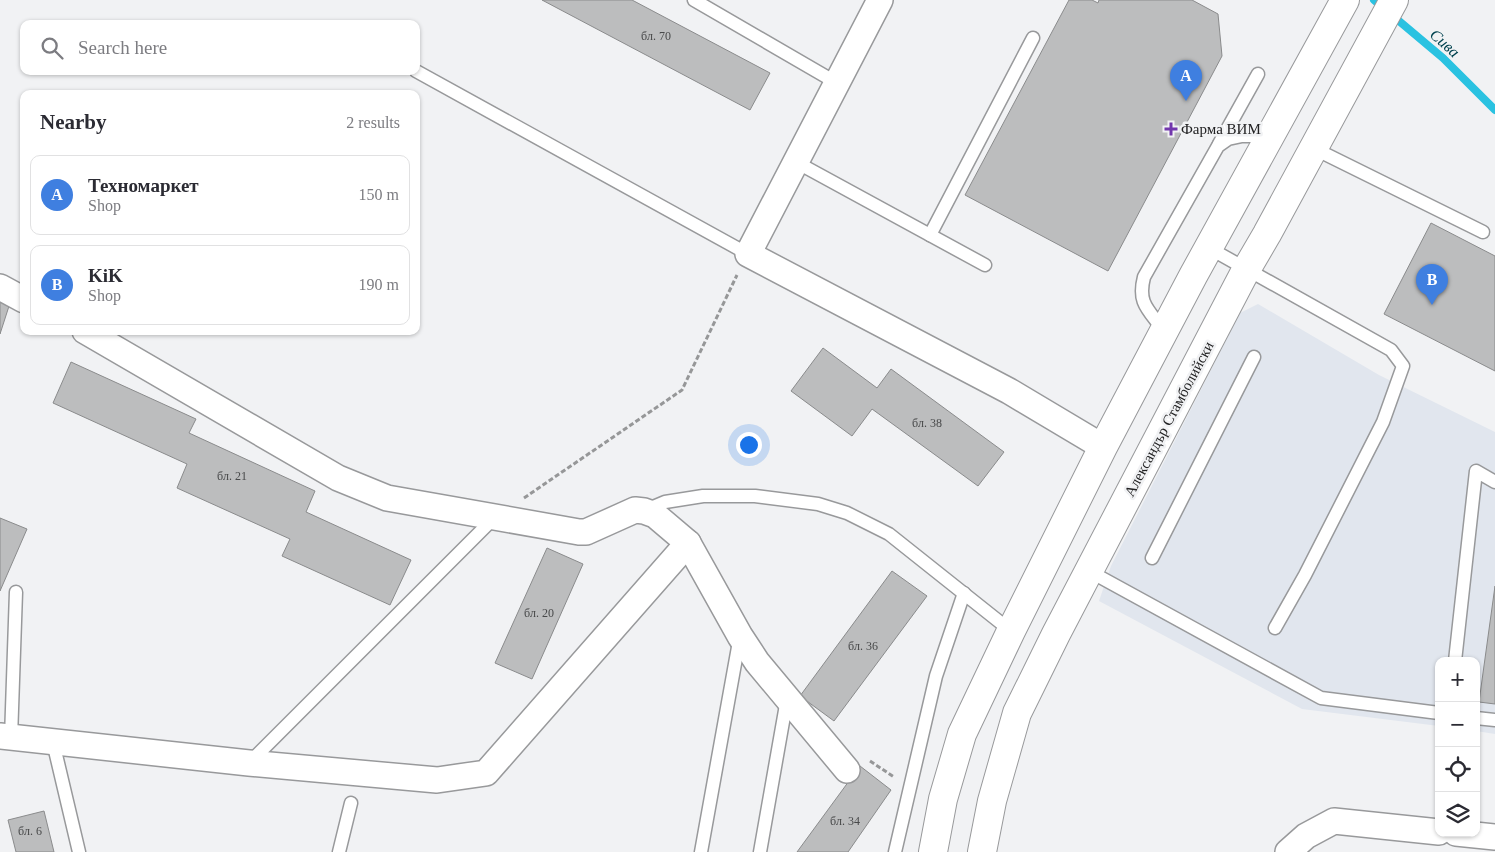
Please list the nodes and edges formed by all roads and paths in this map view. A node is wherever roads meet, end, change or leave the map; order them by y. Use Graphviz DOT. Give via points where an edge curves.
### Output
graph roads {
  1 [pos="694,0"];
  2 [pos="880,0"];
  3 [pos="1345,0"];
  4 [pos="1394,0"];
  5 [pos="1033,38"];
  6 [pos="420,73"];
  7 [pos="1258,74"];
  8 [pos="837,83"];
  9 [pos="1271,136"];
  10 [pos="1218,146"];
  11 [pos="1313,148"];
  12 [pos="796,162"];
  13 [pos="1483,232"];
  14 [pos="930,235"];
  15 [pos="1209,248"];
  16 [pos="748,254"];
  17 [pos="985,265"];
  18 [pos="1246,270"];
  19 [pos="0,288"];
  20 [pos="20,298"];
  21 [pos="1164,330"];
  22 [pos="92,335"];
  23 [pos="1254,357"];
  24 [pos="1103,447"];
  25 [pos="1495,482"];
  26 [pos="644,511"];
  27 [pos="496,516"];
  28 [pos="688,543"];
  29 [pos="1152,558"];
  30 [pos="1089,571"];
  31 [pos="16,592"];
  32 [pos="964,593"];
  33 [pos="1275,628"];
  34 [pos="1011,631"];
  35 [pos="740,636"];
  36 [pos="1455,657"];
  37 [pos="788,697"];
  38 [pos="1435,712"];
  39 [pos="1480,718"];
  40 [pos="1495,720"];
  41 [pos="6,737"];
  42 [pos="53,742"];
  43 [pos="249,763"];
  44 [pos="847,770"];
  45 [pos="910,787"];
  46 [pos="351,803"];
  47 [pos="1435,832"];
  48 [pos="1480,835"];
  49 [pos="1495,837"];
  50 [pos="79,852"];
  51 [pos="339,852"];
  52 [pos="701,852"];
  53 [pos="760,852"];
  54 [pos="895,852"];
  55 [pos="933,852"];
  56 [pos="982,852"];
  57 [pos="1288,852"];
  1 -- 8 [label="lane"];
  2 -- 8 [label="street"];
  3 -- 9 [label="main road"];
  4 -- 11 [label="main road, Александър Стамболийски"];
  5 -- 14 [label="lane"];
  6 -- 16 [label="lane"];
  7 -- 10 [label="lane"];
  8 -- 12 [label="street"];
  9 -- 10 [label="lane" via="1242,136 1228,139"];
  9 -- 15 [label="main road"];
  10 -- 21 [label="lane" via="1144,277 1142,300"];
  11 -- 13 [label="lane"];
  11 -- 18 [label="main road, Александър Стамболийски"];
  12 -- 14 [label="lane"];
  12 -- 16 [label="street"];
  14 -- 17 [label="lane"];
  15 -- 18 [label="lane"];
  15 -- 21 [label="main road"];
  16 -- 24 [label="street" via="1010,391"];
  16 -- 27 [label="path" via="682,390"];
  18 -- 30 [label="main road, Александър Стамболийски"];
  18 -- 33 [label="lane" via="1391,350 1402,366 1383,422"];
  19 -- 20 [label="street"];
  21 -- 24 [label="main road"];
  22 -- 27 [label="street" via="338,478 387,498"];
  23 -- 29 [label="lane"];
  24 -- 34 [label="main road"];
  25 -- 36 [label="lane" via="1476,471"];
  26 -- 27 [label="street" via="635,510 586,532"];
  26 -- 28 [label="street" via="655,515"];
  26 -- 32 [label="lane" via="665,502 703,496 755,496 818,504 846,513 889,534"];
  27 -- 43 [label="lane"];
  28 -- 35 [label="street"];
  28 -- 43 [label="street" via="486,773 437,780"];
  30 -- 38 [label="lane" via="1321,698"];
  30 -- 56 [label="main road, Александър Стамболийски" via="1017,713 992,801"];
  31 -- 41 [label="lane"];
  32 -- 34 [label="lane"];
  32 -- 45 [label="lane" via="936,676"];
  34 -- 55 [label="main road" via="962,734 943,799"];
  35 -- 37 [label="street" via="757,662"];
  35 -- 52 [label="lane"];
  37 -- 44 [label="street"];
  37 -- 53 [label="lane"];
  39 -- 40 [label="lane"];
  41 -- 42 [label="street"];
  42 -- 43 [label="street"];
  42 -- 50 [label="lane"];
  44 -- 45 [label="path" via="857,752"];
  45 -- 54 [label="lane"];
  46 -- 51 [label="lane"];
  47 -- 57 [label="street" via="1334,821 1306,836"];
  48 -- 49 [label="street"];
}
